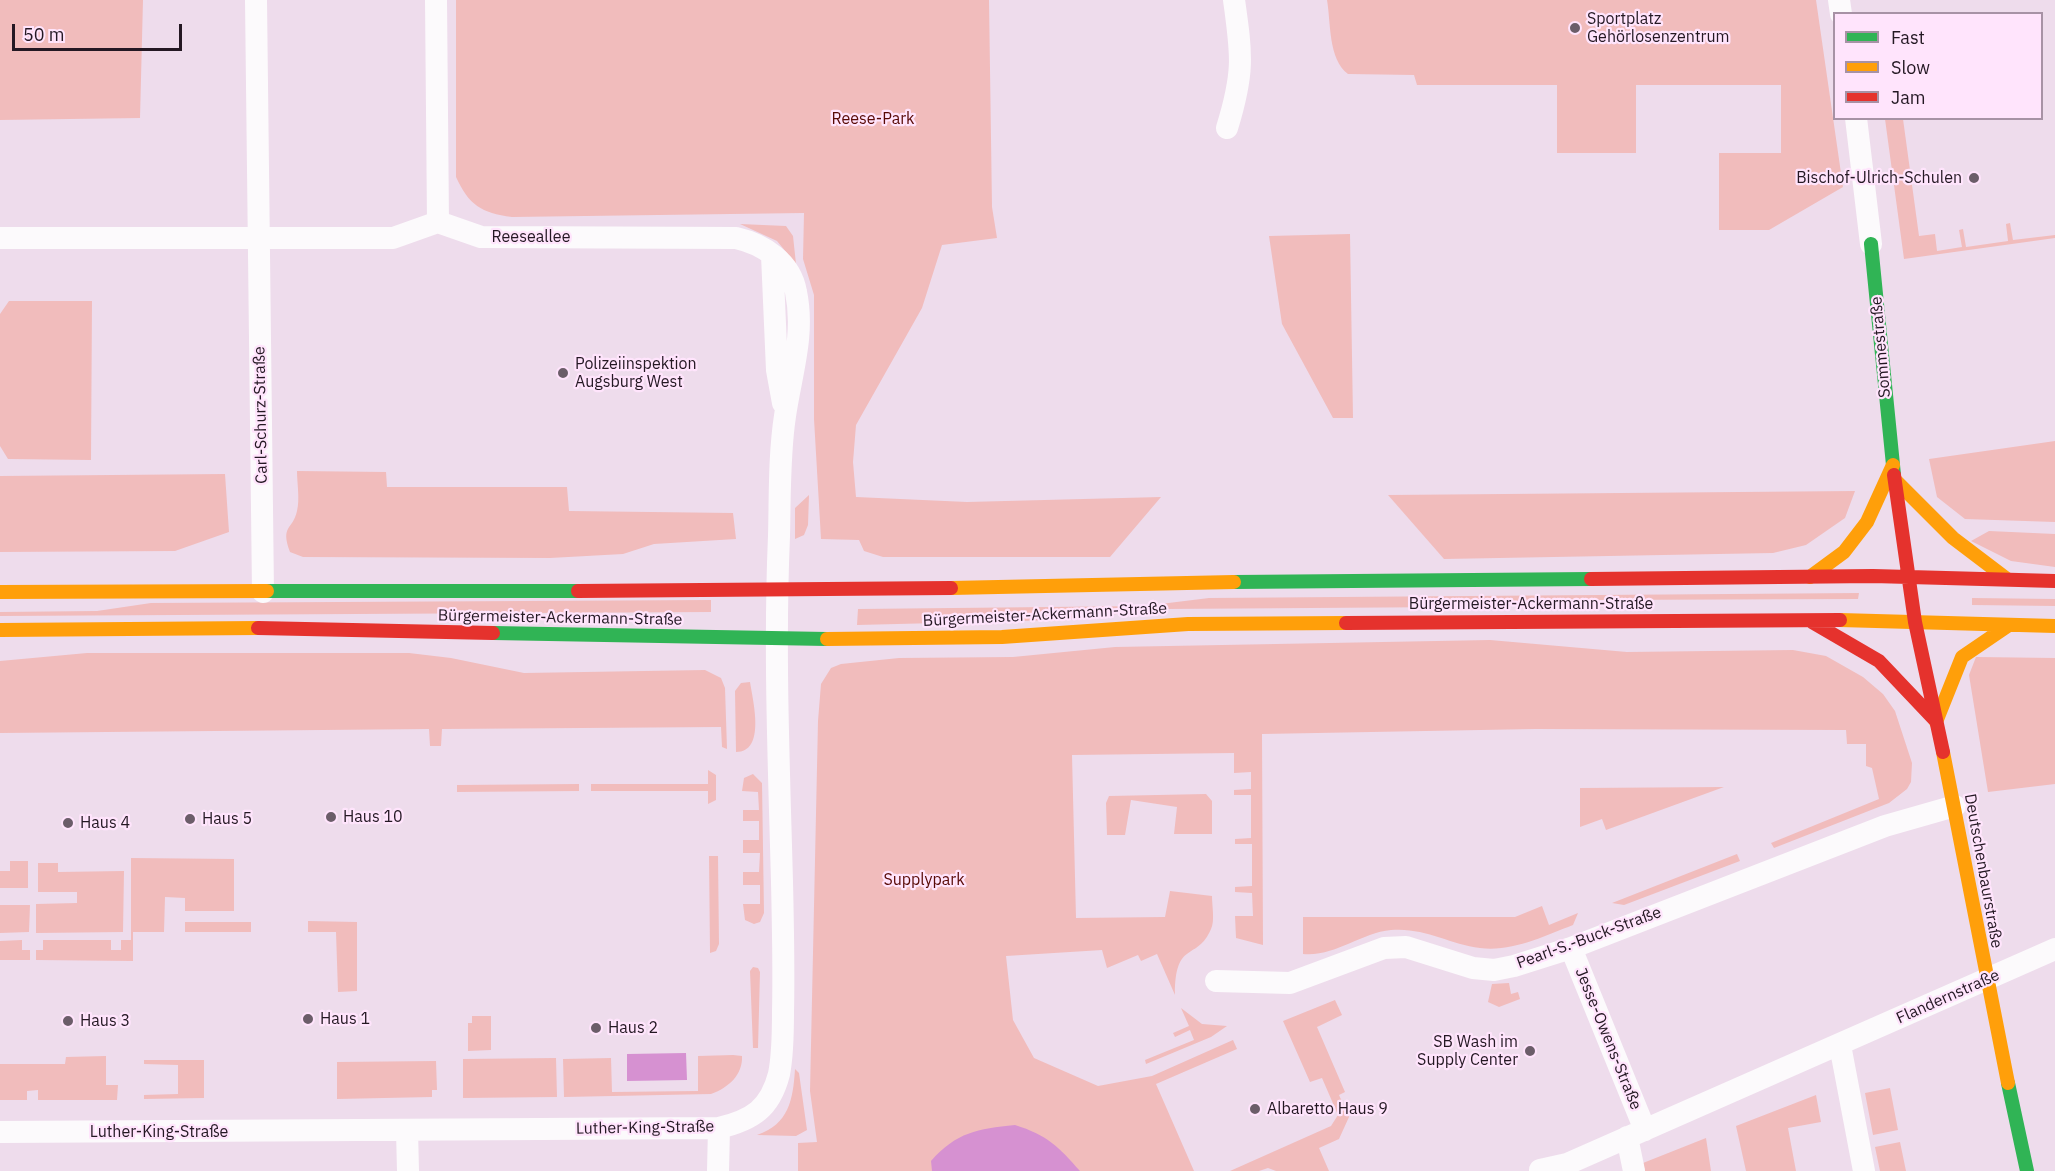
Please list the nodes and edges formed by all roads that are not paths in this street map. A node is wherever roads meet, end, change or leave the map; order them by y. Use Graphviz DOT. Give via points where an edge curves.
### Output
graph roads {
  1 [pos="256,0"];
  2 [pos="436,0"];
  3 [pos="1234,0"];
  4 [pos="1856,120"];
  5 [pos="1227,128"];
  6 [pos="438,222"];
  7 [pos="0,238"];
  8 [pos="259,238"];
  9 [pos="1871,244"];
  10 [pos="1893,465"];
  11 [pos="1895,480"];
  12 [pos="1907,576"];
  13 [pos="1810,577"];
  14 [pos="2007,579"];
  15 [pos="2055,581"];
  16 [pos="778,590"];
  17 [pos="0,592"];
  18 [pos="263,592"];
  19 [pos="1806,619"];
  20 [pos="1915,622"];
  21 [pos="2009,625"];
  22 [pos="2055,626"];
  23 [pos="0,630"];
  24 [pos="778,639"];
  25 [pos="1936,722"];
  26 [pos="1954,806"];
  27 [pos="1571,948"];
  28 [pos="2055,949"];
  29 [pos="1986,979"];
  30 [pos="1216,981"];
  31 [pos="1840,1045"];
  32 [pos="719,1128"];
  33 [pos="407,1130"];
  34 [pos="0,1132"];
  35 [pos="1636,1134"];
  36 [pos="1540,1170"];
  37 [pos="408,1171"];
  38 [pos="718,1171"];
  39 [pos="1634,1171"];
  40 [pos="1864,1171"];
  41 [pos="2027,1171"];
  1 -- 8 [label="street, Carl-Schurz-Straße"];
  2 -- 6 [label="street"];
  3 -- 5 [label="street" via="1241,79"];
  4 -- 9 [label="street, Sommestraße"];
  6 -- 8 [label="street" via="393,238"];
  6 -- 16 [label="street, Reeseallee" via="481,237 736,238 757,243 772,255 777,370 785,417"];
  7 -- 8 [label="street"];
  8 -- 18 [label="street, Carl-Schurz-Straße"];
  9 -- 10 [label="main road, Sommestraße"];
  10 -- 11 [label="main road, Sommestraße"];
  10 -- 13 [label="main road" via="1867,522 1844,552"];
  11 -- 12 [label="main road, Sommestraße"];
  11 -- 14 [label="main road" via="1953,538"];
  12 -- 13 [label="main road, Bürgermeister-Ackermann-Straße"];
  12 -- 14 [label="main road, Bürgermeister-Ackermann-Straße"];
  12 -- 20 [label="main road, Deutschenbaurstraße"];
  13 -- 16 [label="main road, Bürgermeister-Ackermann-Straße"];
  14 -- 15 [label="main road, Bürgermeister-Ackermann-Straße"];
  16 -- 18 [label="main road, Bürgermeister-Ackermann-Straße"];
  16 -- 24 [label="street, Luther-King-Straße"];
  17 -- 18 [label="main road, Bürgermeister-Ackermann-Straße"];
  19 -- 20 [label="main road, Bürgermeister-Ackermann-Straße"];
  19 -- 24 [label="main road, Bürgermeister-Ackermann-Straße" via="1188,624 1002,638"];
  19 -- 25 [label="main road" via="1879,661"];
  20 -- 21 [label="main road, Bürgermeister-Ackermann-Straße"];
  20 -- 25 [label="main road, Deutschenbaurstraße"];
  21 -- 22 [label="main road, Bürgermeister-Ackermann-Straße"];
  21 -- 25 [label="main road" via="1962,657"];
  23 -- 24 [label="main road, Bürgermeister-Ackermann-Straße" via="236,628"];
  24 -- 32 [label="street, Luther-King-Straße" via="784,945 779,1072 773,1092 761,1110 742,1123"];
  25 -- 26 [label="main road, Deutschenbaurstraße"];
  26 -- 27 [label="street, Pearl-S.-Buck-Straße" via="1885,826"];
  26 -- 29 [label="main road, Deutschenbaurstraße"];
  27 -- 30 [label="street, Pearl-S.-Buck-Straße" via="1494,970 1473,968 1406,946 1384,948 1290,983"];
  27 -- 35 [label="street, Jesse-Owens-Straße"];
  28 -- 29 [label="street, Flandernstraße"];
  29 -- 31 [label="street, Flandernstraße"];
  29 -- 41 [label="main road, Deutschenbaurstraße"];
  31 -- 35 [label="street, Flandernstraße"];
  31 -- 40 [label="street"];
  32 -- 33 [label="street, Luther-King-Straße"];
  32 -- 38 [label="street"];
  33 -- 34 [label="street, Luther-King-Straße"];
  33 -- 37 [label="street"];
  35 -- 36 [label="street, Flandernstraße" via="1567,1164"];
  35 -- 39 [label="street"];
}
